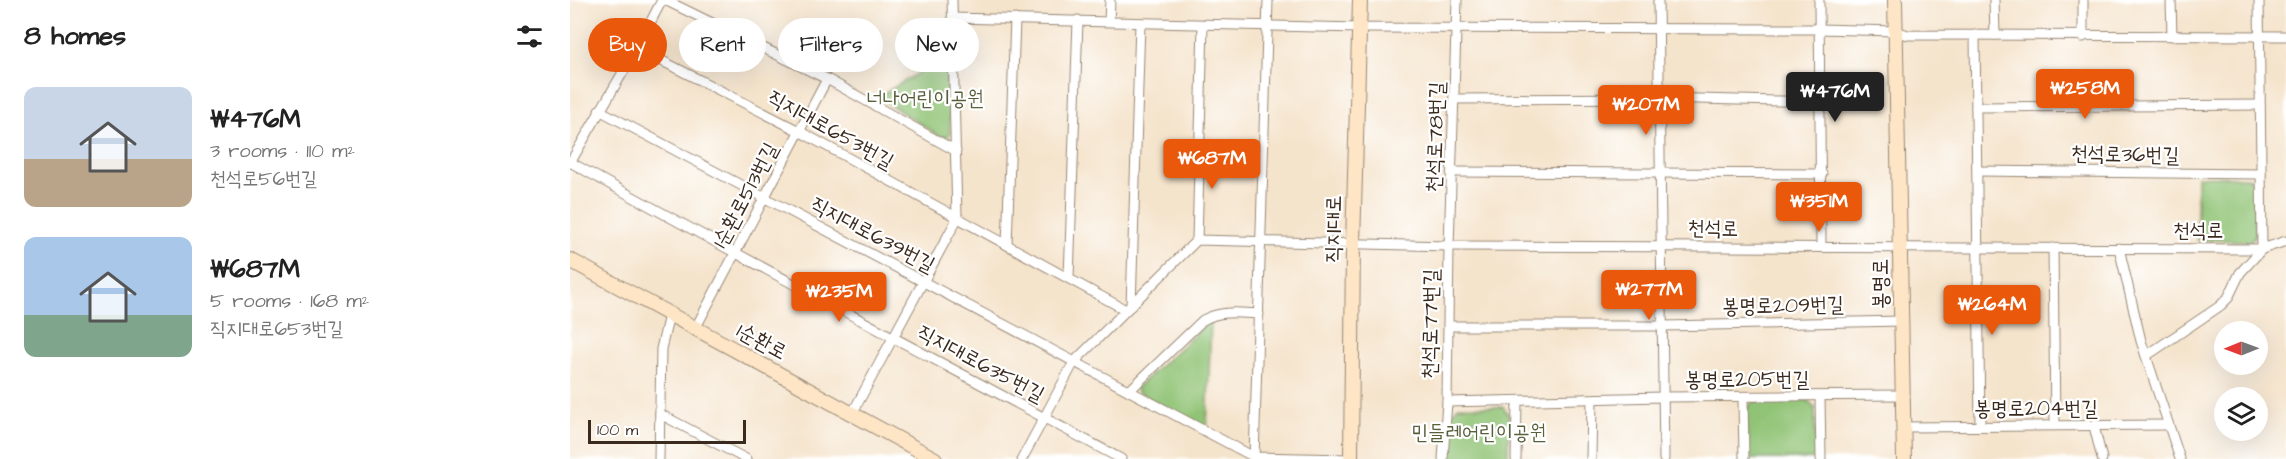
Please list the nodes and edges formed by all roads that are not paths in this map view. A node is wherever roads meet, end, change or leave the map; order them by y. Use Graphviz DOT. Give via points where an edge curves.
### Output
graph roads {
  1 [pos="664,0"];
  2 [pos="952,0"];
  3 [pos="1110,0"];
  4 [pos="1268,0"];
  5 [pos="1360,0"];
  6 [pos="1457,0"];
  7 [pos="1658,0"];
  8 [pos="1819,0"];
  9 [pos="1895,0"];
  10 [pos="1994,0"];
  11 [pos="2083,0"];
  12 [pos="2171,0"];
  13 [pos="2259,0"];
  14 [pos="654,18"];
  15 [pos="952,18"];
  16 [pos="979,18"];
  17 [pos="1015,19"];
  18 [pos="1078,21"];
  19 [pos="1109,21"];
  20 [pos="1140,23"];
  21 [pos="1203,25"];
  22 [pos="1267,26"];
  23 [pos="1359,28"];
  24 [pos="1659,28"];
  25 [pos="1456,29"];
  26 [pos="1820,29"];
  27 [pos="1896,32"];
  28 [pos="1976,35"];
  29 [pos="1995,35"];
  30 [pos="2172,36"];
  31 [pos="2260,36"];
  32 [pos="2286,36"];
  33 [pos="2083,37"];
  34 [pos="667,63"];
  35 [pos="623,72"];
  36 [pos="954,72"];
  37 [pos="827,79"];
  38 [pos="1454,99"];
  39 [pos="1659,99"];
  40 [pos="1821,102"];
  41 [pos="2259,105"];
  42 [pos="1976,107"];
  43 [pos="599,111"];
  44 [pos="799,131"];
  45 [pos="956,151"];
  46 [pos="570,163"];
  47 [pos="1977,171"];
  48 [pos="1453,172"];
  49 [pos="1660,172"];
  50 [pos="1822,174"];
  51 [pos="2260,174"];
  52 [pos="765,197"];
  53 [pos="957,219"];
  54 [pos="1197,240"];
  55 [pos="2286,241"];
  56 [pos="1261,243"];
  57 [pos="1007,244"];
  58 [pos="1353,244"];
  59 [pos="1661,245"];
  60 [pos="1449,246"];
  61 [pos="1821,247"];
  62 [pos="1901,247"];
  63 [pos="1977,248"];
  64 [pos="2053,248"];
  65 [pos="2118,248"];
  66 [pos="2262,249"];
  67 [pos="734,254"];
  68 [pos="570,260"];
  69 [pos="1069,278"];
  70 [pos="924,282"];
  71 [pos="1128,308"];
  72 [pos="1259,314"];
  73 [pos="669,315"];
  74 [pos="1902,321"];
  75 [pos="1449,326"];
  76 [pos="1663,326"];
  77 [pos="695,329"];
  78 [pos="894,336"];
  79 [pos="2146,356"];
  80 [pos="1074,362"];
  81 [pos="1129,391"];
  82 [pos="1903,395"];
  83 [pos="1664,397"];
  84 [pos="1820,397"];
  85 [pos="1743,398"];
  86 [pos="1592,400"];
  87 [pos="1447,402"];
  88 [pos="1517,402"];
  89 [pos="853,412"];
  90 [pos="660,414"];
  91 [pos="1043,417"];
  92 [pos="1980,425"];
  93 [pos="2055,425"];
  94 [pos="2169,425"];
  95 [pos="2094,426"];
  96 [pos="1904,427"];
  97 [pos="1254,458"];
  98 [pos="659,459"];
  99 [pos="746,459"];
  100 [pos="936,459"];
  101 [pos="1022,459"];
  102 [pos="1121,459"];
  103 [pos="1351,459"];
  104 [pos="1443,459"];
  105 [pos="1516,459"];
  106 [pos="1591,459"];
  107 [pos="1664,459"];
  108 [pos="1744,459"];
  109 [pos="1821,459"];
  110 [pos="1904,459"];
  111 [pos="2102,459"];
  112 [pos="2180,459"];
  1 -- 14 [label="street"];
  1 -- 37 [label="street"];
  2 -- 15 [label="street"];
  3 -- 19 [label="street"];
  4 -- 22 [label="street"];
  5 -- 23 [label="street, 직지대로"];
  6 -- 25 [label="street, 천석로78번길"];
  7 -- 24 [label="street"];
  8 -- 26 [label="street"];
  9 -- 27 [label="street, 봉명로"];
  10 -- 29 [label="street"];
  11 -- 33 [label="street"];
  12 -- 30 [label="street"];
  13 -- 31 [label="street"];
  16 -- 17 [label="street"];
  17 -- 18 [label="street"];
  17 -- 57 [label="street"];
  18 -- 19 [label="street"];
  18 -- 69 [label="street"];
  19 -- 20 [label="street"];
  20 -- 21 [label="street"];
  20 -- 71 [label="street"];
  21 -- 22 [label="street"];
  21 -- 54 [label="street"];
  22 -- 23 [label="street"];
  22 -- 56 [label="street"];
  23 -- 25 [label="street"];
  23 -- 58 [label="street, 직지대로"];
  24 -- 25 [label="street"];
  24 -- 26 [label="street"];
  24 -- 39 [label="street"];
  25 -- 38 [label="street, 천석로78번길"];
  26 -- 27 [label="street"];
  26 -- 40 [label="street"];
  27 -- 28 [label="street"];
  27 -- 62 [label="street, 봉명로"];
  28 -- 29 [label="street"];
  28 -- 42 [label="street"];
  29 -- 33 [label="street"];
  30 -- 31 [label="street"];
  30 -- 33 [label="street"];
  31 -- 32 [label="street"];
  31 -- 41 [label="street"];
  34 -- 44 [label="street, 직지대로653번길"];
  35 -- 43 [label="street"];
  36 -- 45 [label="street"];
  37 -- 44 [label="street, 1순환로513번길"];
  37 -- 45 [label="street"];
  38 -- 39 [label="street"];
  38 -- 48 [label="street, 천석로78번길"];
  39 -- 40 [label="street"];
  39 -- 49 [label="street"];
  40 -- 50 [label="street"];
  41 -- 42 [label="street"];
  41 -- 51 [label="street"];
  42 -- 47 [label="street"];
  43 -- 46 [label="street"];
  43 -- 52 [label="street, 직지대로639번길"];
  44 -- 52 [label="street, 1순환로513번길"];
  44 -- 53 [label="street, 직지대로653번길"];
  45 -- 53 [label="street"];
  46 -- 67 [label="street, 직지대로635번길"];
  47 -- 51 [label="street, 천석로36번길"];
  47 -- 63 [label="street"];
  48 -- 49 [label="street"];
  48 -- 60 [label="street, 천석로78번길"];
  49 -- 50 [label="street"];
  49 -- 59 [label="street"];
  50 -- 61 [label="street"];
  51 -- 66 [label="street"];
  52 -- 67 [label="street, 1순환로513번길"];
  52 -- 70 [label="street, 직지대로639번길"];
  53 -- 57 [label="street, 직지대로653번길"];
  53 -- 70 [label="street"];
  54 -- 56 [label="street"];
  54 -- 71 [label="street"];
  55 -- 66 [label="street, 천석로"];
  56 -- 58 [label="street"];
  56 -- 72 [label="street"];
  57 -- 69 [label="street, 직지대로653번길"];
  58 -- 60 [label="street, 천석로"];
  58 -- 103 [label="street, 직지대로"];
  59 -- 60 [label="street, 천석로"];
  59 -- 61 [label="street, 천석로"];
  59 -- 76 [label="street"];
  60 -- 75 [label="street, 천석로77번길"];
  61 -- 62 [label="street, 천석로"];
  62 -- 63 [label="street, 천석로"];
  62 -- 74 [label="street, 봉명로"];
  63 -- 64 [label="street, 천석로"];
  63 -- 92 [label="street"];
  64 -- 65 [label="street, 천석로"];
  64 -- 93 [label="street"];
  65 -- 66 [label="street, 천석로"];
  65 -- 79 [label="street"];
  66 -- 79 [label="street" via="2240,273 2220,306"];
  67 -- 77 [label="street, 1순환로513번길"];
  67 -- 78 [label="street, 직지대로635번길"];
  68 -- 73 [label="street, 1순환로"];
  69 -- 71 [label="street, 직지대로653번길"];
  70 -- 78 [label="street"];
  70 -- 80 [label="street, 직지대로639번길"];
  71 -- 80 [label="street"];
  72 -- 81 [label="street" via="1213,315 1203,320"];
  72 -- 97 [label="street"];
  73 -- 77 [label="street, 1순환로"];
  73 -- 90 [label="street" via="661,349"];
  74 -- 76 [label="street, 봉명로209번길"];
  74 -- 82 [label="street, 봉명로"];
  75 -- 76 [label="street, 봉명로209번길"];
  75 -- 87 [label="street, 천석로77번길"];
  76 -- 83 [label="street"];
  77 -- 89 [label="street, 1순환로"];
  78 -- 89 [label="street"];
  78 -- 91 [label="street, 직지대로635번길"];
  79 -- 94 [label="street"];
  80 -- 81 [label="street, 직지대로639번길"];
  80 -- 91 [label="street"];
  81 -- 97 [label="street, 직지대로639번길"];
  82 -- 84 [label="street, 봉명로205번길"];
  82 -- 96 [label="street, 봉명로"];
  83 -- 85 [label="street, 봉명로205번길"];
  83 -- 86 [label="street, 봉명로205번길"];
  83 -- 107 [label="street"];
  84 -- 85 [label="street, 봉명로205번길"];
  84 -- 109 [label="street"];
  85 -- 108 [label="street"];
  86 -- 88 [label="street, 봉명로205번길"];
  86 -- 106 [label="street"];
  87 -- 88 [label="street, 봉명로205번길"];
  87 -- 104 [label="street, 천석로77번길"];
  88 -- 105 [label="street"];
  89 -- 100 [label="street, 1순환로"];
  90 -- 98 [label="street"];
  90 -- 99 [label="street"];
  91 -- 101 [label="street"];
  91 -- 102 [label="street, 직지대로635번길"];
  92 -- 93 [label="street, 봉명로204번길"];
  92 -- 96 [label="street, 봉명로204번길"];
  93 -- 95 [label="street, 봉명로204번길"];
  94 -- 95 [label="street, 봉명로204번길"];
  94 -- 112 [label="street"];
  95 -- 111 [label="street"];
  96 -- 110 [label="street, 봉명로"];
  97 -- 103 [label="street, 직지대로639번길"];
}
